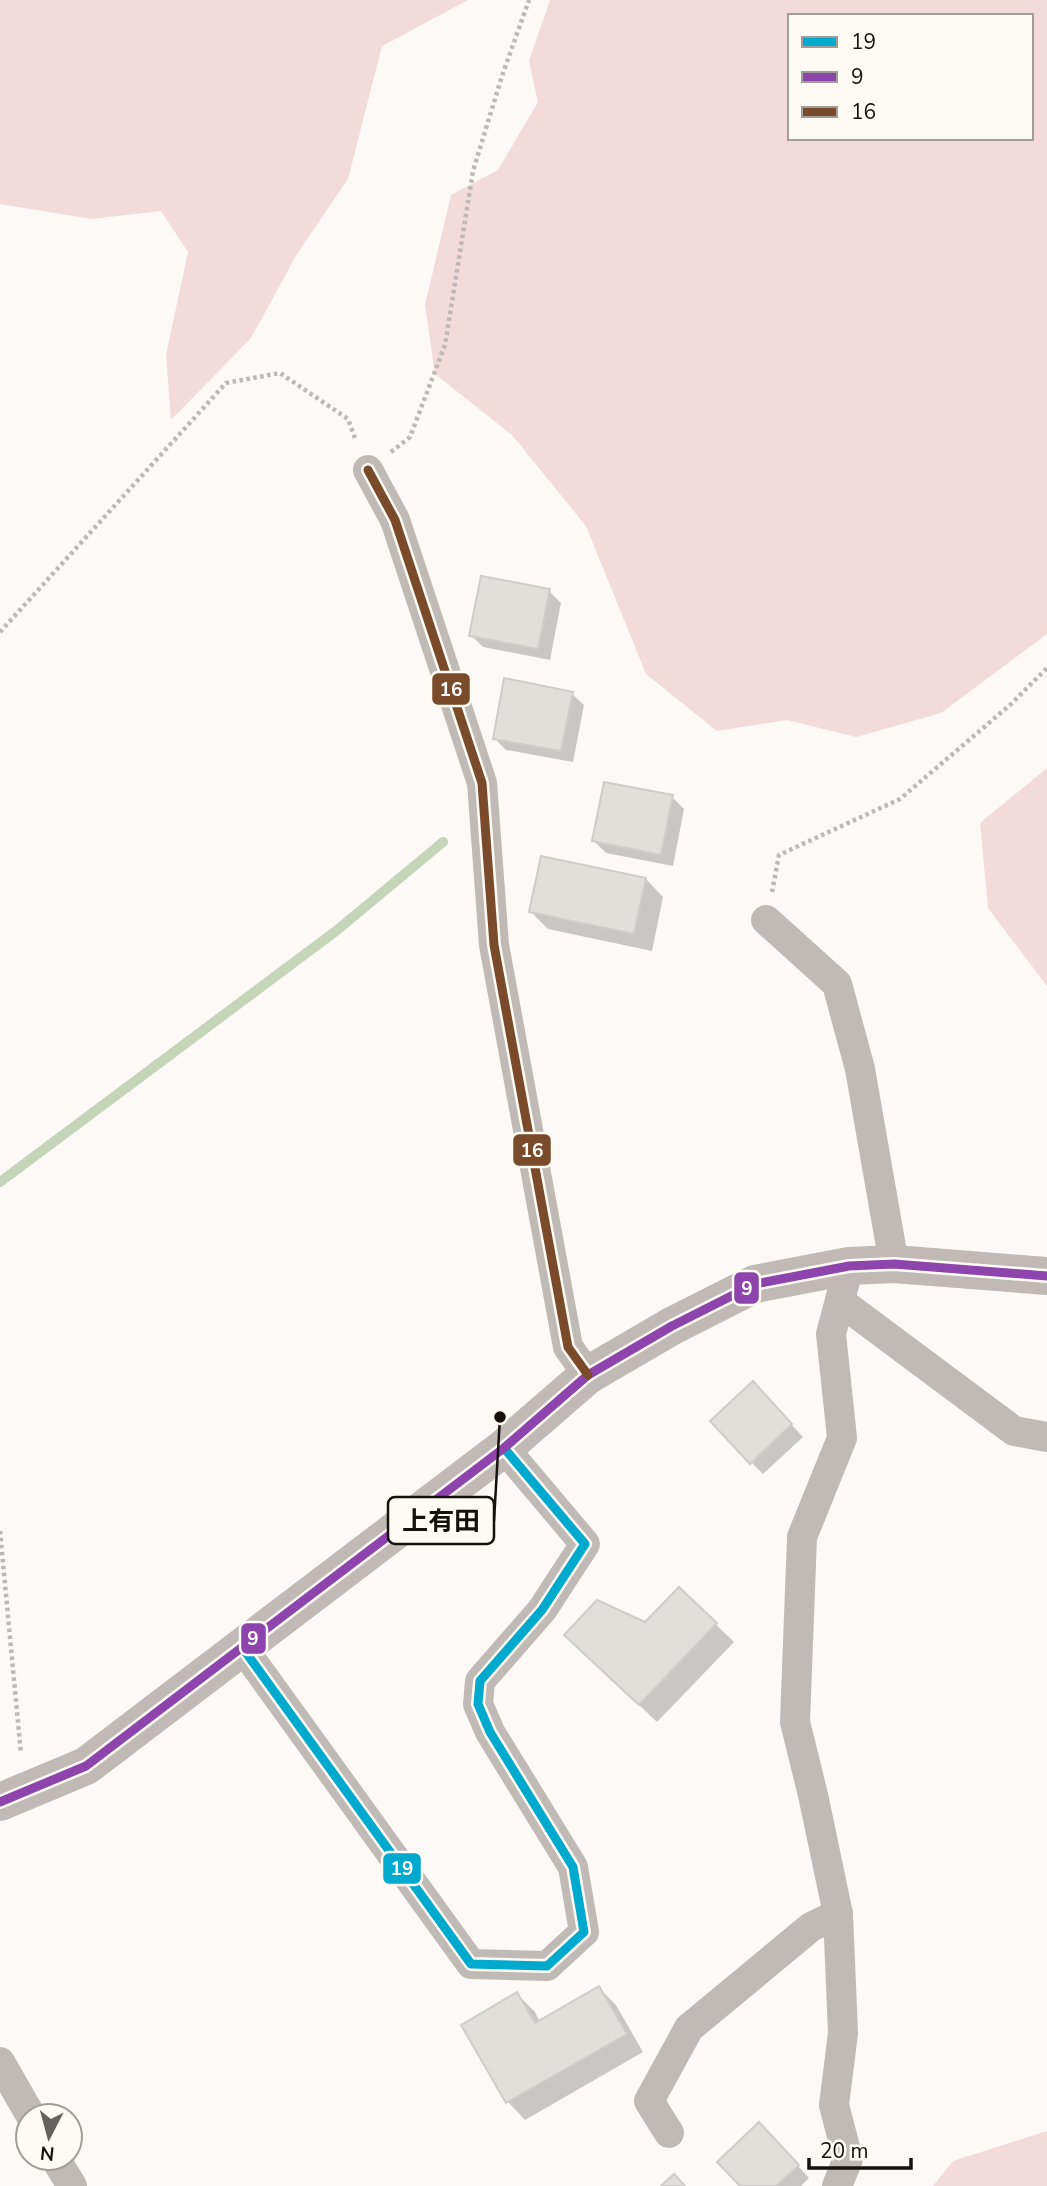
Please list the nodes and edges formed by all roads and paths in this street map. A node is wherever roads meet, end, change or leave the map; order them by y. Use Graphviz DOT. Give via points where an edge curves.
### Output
graph roads {
  1 [pos="529,0"];
  2 [pos="368,470"];
  3 [pos="0,632"];
  4 [pos="1047,668"];
  5 [pos="766,920"];
  6 [pos="894,1264"];
  7 [pos="1047,1276"];
  8 [pos="845,1284"];
  9 [pos="588,1375"];
  10 [pos="1047,1437"];
  11 [pos="504,1448"];
  12 [pos="0,1531"];
  13 [pos="242,1647"];
  14 [pos="16,1795"];
  15 [pos="838,1913"];
  16 [pos="1,2068"];
  17 [pos="22,2102"];
  18 [pos="669,2133"];
  19 [pos="837,2186"];
  1 -- 2 [label="path" via="473,171 446,345 410,437"];
  2 -- 3 [label="path" via="348,419 280,373 226,383"];
  2 -- 9 [label="street" via="395,520 482,783 494,945 568,1347"];
  4 -- 5 [label="path" via="900,799 779,855"];
  5 -- 6 [label="street" via="837,984 860,1069"];
  6 -- 7 [label="main road"];
  6 -- 8 [label="main road"];
  8 -- 9 [label="main road" via="755,1284"];
  8 -- 10 [label="street" via="1014,1431"];
  8 -- 15 [label="street" via="831,1334 842,1438 802,1537 794,1722"];
  9 -- 11 [label="main road"];
  11 -- 13 [label="main road"];
  11 -- 13 [label="street" via="585,1544 542,1610 481,1681 478,1704 490,1732 573,1867 584,1932 547,1966 471,1964"];
  12 -- 14 [label="path" via="20,1748"];
  13 -- 14 [label="main road" via="86,1766"];
  15 -- 18 [label="street" via="811,1927 689,2028 649,2101"];
  15 -- 19 [label="street" via="843,2033 834,2105 848,2159"];
  16 -- 17 [label="street"];
}
